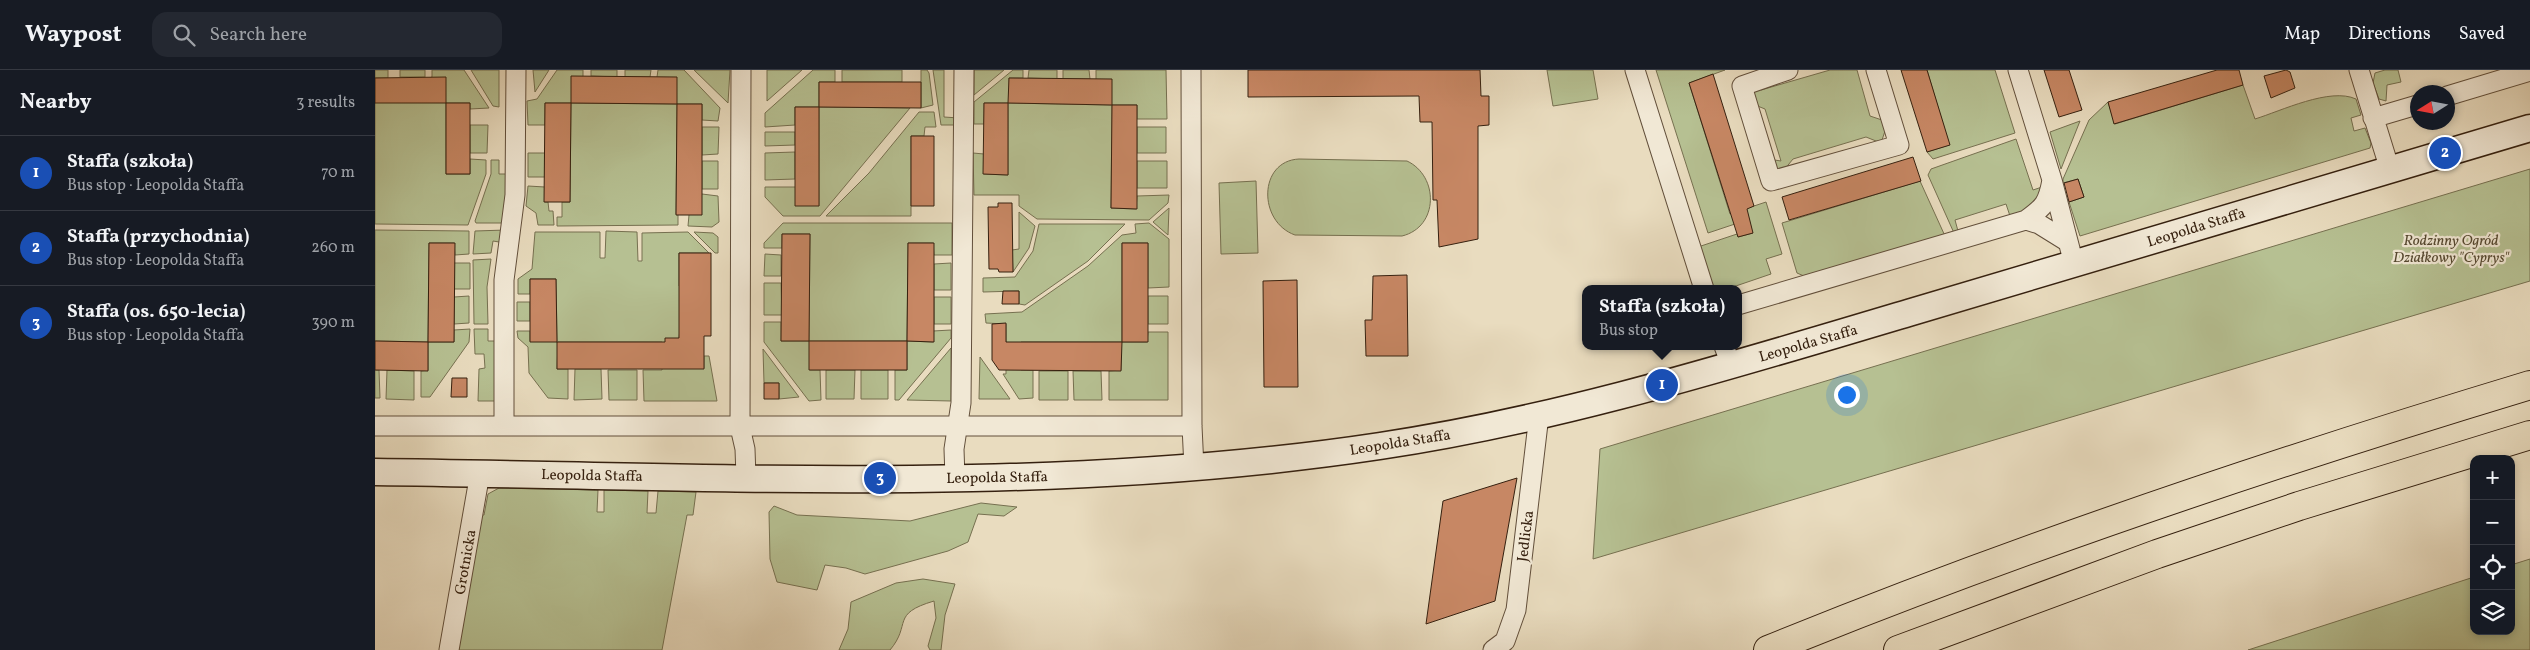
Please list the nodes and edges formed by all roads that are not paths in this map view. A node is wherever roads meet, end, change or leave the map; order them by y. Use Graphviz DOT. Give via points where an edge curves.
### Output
graph roads {
  1 [pos="516,70"];
  2 [pos="741,70"];
  3 [pos="964,70"];
  4 [pos="1191,70"];
  5 [pos="1635,70"];
  6 [pos="1788,70"];
  7 [pos="1876,70"];
  8 [pos="2018,70"];
  9 [pos="2359,70"];
  10 [pos="2530,71"];
  11 [pos="2455,94"];
  12 [pos="2410,107"];
  13 [pos="2373,118"];
  14 [pos="2530,128"];
  15 [pos="2390,170"];
  16 [pos="2052,180"];
  17 [pos="2026,220"];
  18 [pos="2071,253"];
  19 [pos="1703,285"];
  20 [pos="1742,304"];
  21 [pos="1728,356"];
  22 [pos="2530,385"];
  23 [pos="1539,415"];
  24 [pos="375,426"];
  25 [pos="504,426"];
  26 [pos="959,426"];
  27 [pos="1191,426"];
  28 [pos="740,427"];
  29 [pos="2530,435"];
  30 [pos="1194,468"];
  31 [pos="375,472"];
  32 [pos="480,474"];
  33 [pos="746,477"];
  34 [pos="955,478"];
  35 [pos="449,650"];
  36 [pos="1493,650"];
  37 [pos="1768,650"];
  38 [pos="1898,650"];
  1 -- 25 [label="street" via="515,195 504,280"];
  2 -- 28 [label="street"];
  3 -- 26 [label="street"];
  4 -- 27 [label="street"];
  5 -- 19 [label="street"];
  6 -- 7 [label="street" via="1742,86 1771,182 1899,145"];
  8 -- 16 [label="street"];
  9 -- 13 [label="street"];
  10 -- 11 [label="street"];
  12 -- 13 [label="street"];
  13 -- 15 [label="street"];
  14 -- 15 [label="street, Leopolda Staffa"];
  15 -- 18 [label="street, Leopolda Staffa"];
  16 -- 17 [label="street" via="2048,199"];
  16 -- 18 [label="street"];
  17 -- 18 [label="street" via="2039,224"];
  17 -- 20 [label="street"];
  18 -- 21 [label="street, Leopolda Staffa"];
  21 -- 23 [label="street, Leopolda Staffa" via="1662,385"];
  22 -- 37 [label="highway" via="2127,514 2000,559"];
  23 -- 30 [label="street, Leopolda Staffa" via="1387,445"];
  23 -- 36 [label="street, Jedlicka" via="1516,610 1505,641"];
  24 -- 25 [label="street"];
  25 -- 28 [label="street"];
  26 -- 27 [label="street"];
  26 -- 28 [label="street"];
  26 -- 34 [label="street" via="954,449"];
  27 -- 30 [label="street"];
  28 -- 33 [label="street"];
  29 -- 38 [label="highway" via="2308,503 2157,554"];
  30 -- 34 [label="street, Leopolda Staffa" via="1098,475"];
  31 -- 32 [label="street, Leopolda Staffa"];
  32 -- 33 [label="street, Leopolda Staffa"];
  32 -- 35 [label="street, Grotnicka"];
  33 -- 34 [label="street, Leopolda Staffa"];
}
